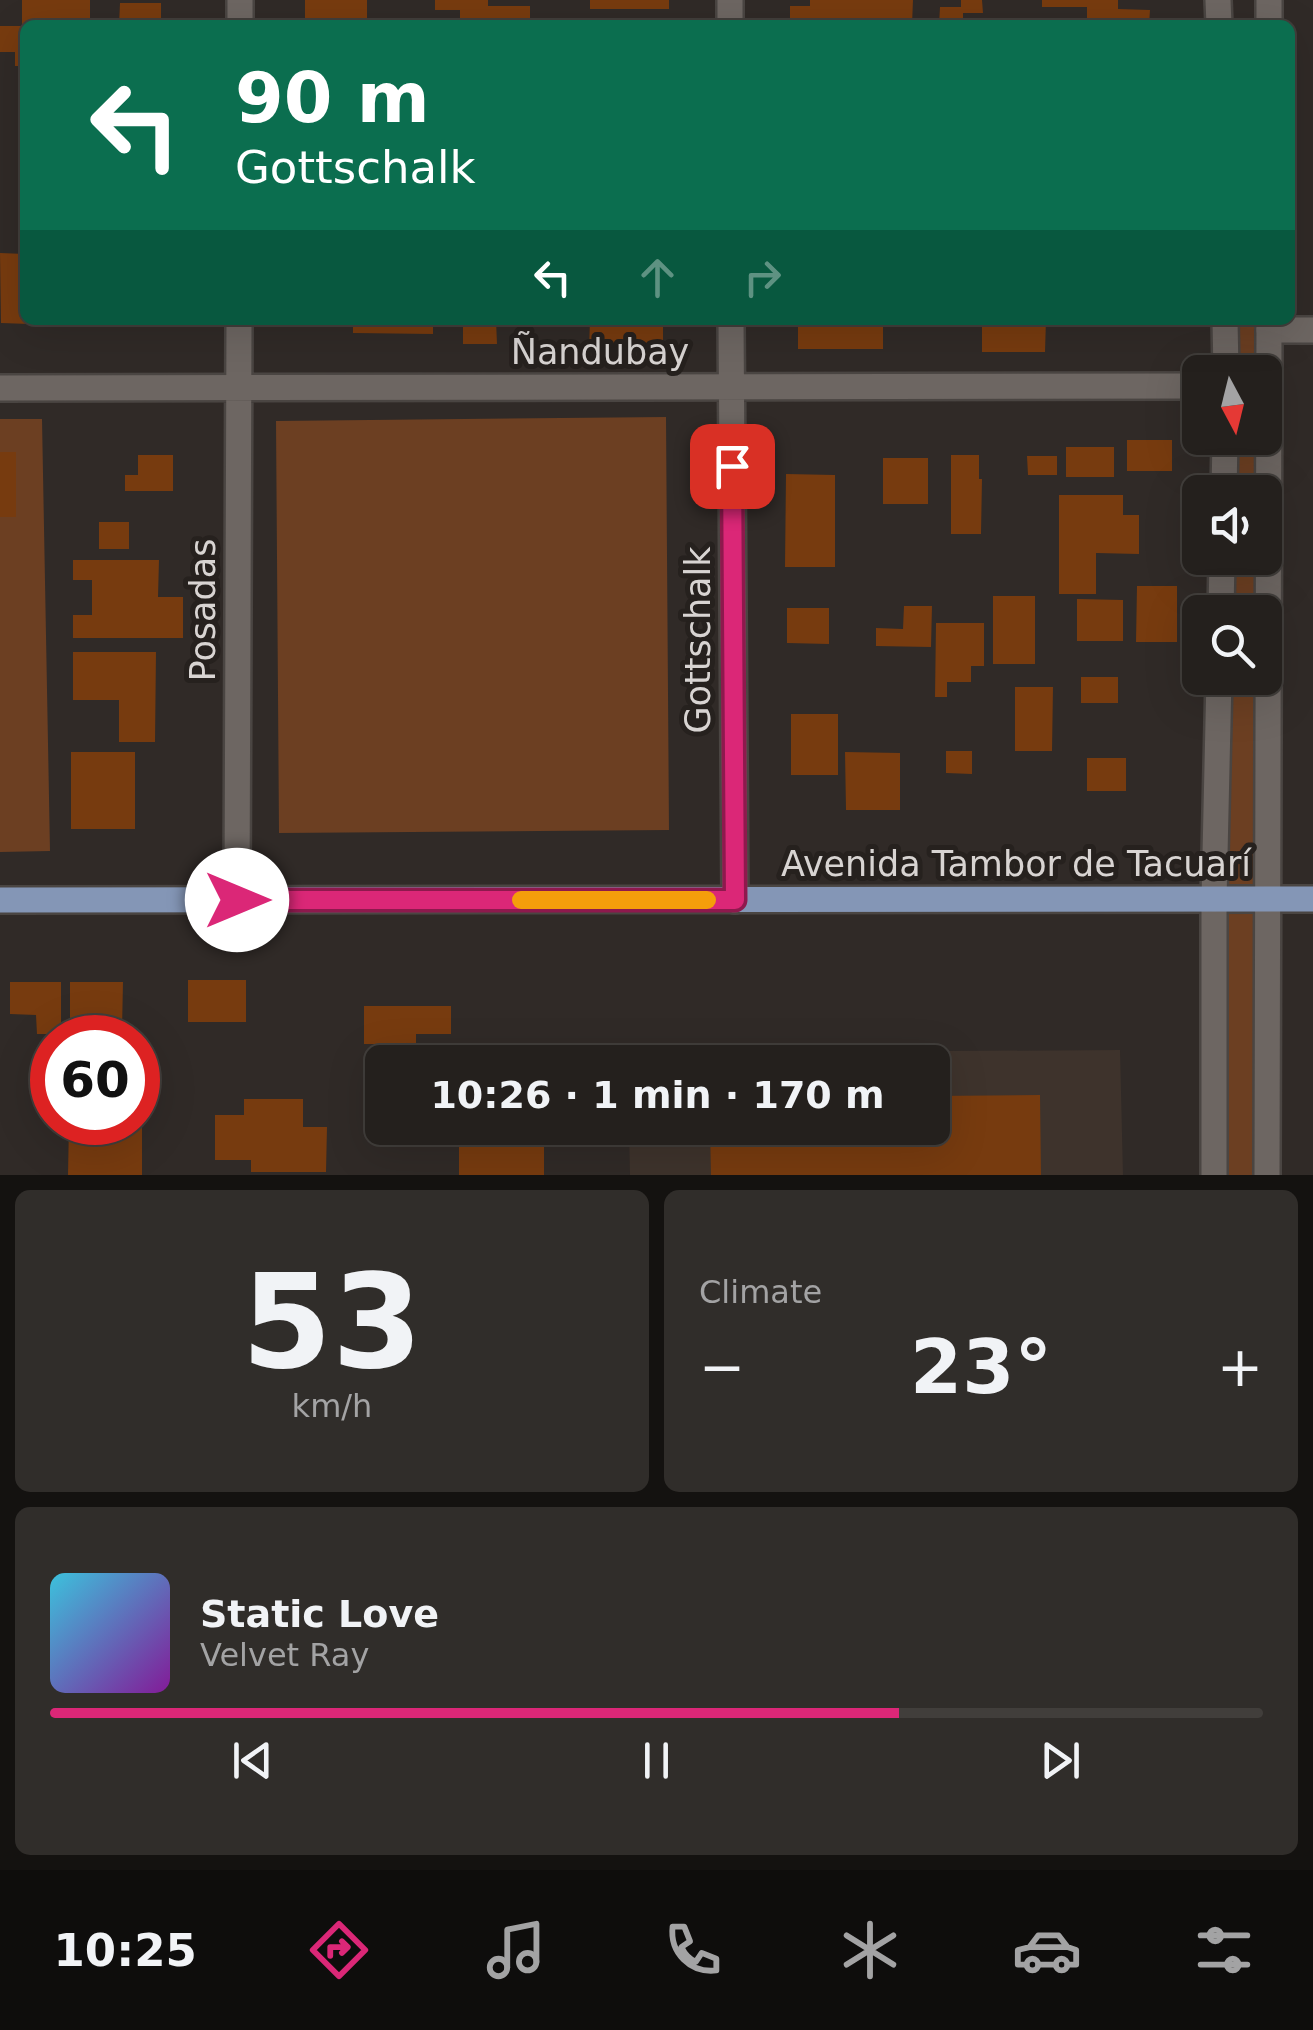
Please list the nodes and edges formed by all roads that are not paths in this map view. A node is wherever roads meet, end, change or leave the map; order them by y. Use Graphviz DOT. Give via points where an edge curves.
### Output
graph roads {
  1 [pos="239,325"];
  2 [pos="732,325"];
  3 [pos="1225,325"];
  4 [pos="1269,325"];
  5 [pos="1313,330"];
  6 [pos="1226,355"];
  7 [pos="1182,386"];
  8 [pos="732,387"];
  9 [pos="0,388"];
  10 [pos="238,388"];
  11 [pos="1219,695"];
  12 [pos="1214,899"];
  13 [pos="1266,899"];
  14 [pos="1313,899"];
  15 [pos="0,900"];
  16 [pos="237,900"];
  17 [pos="735,900"];
  18 [pos="1214,1175"];
  19 [pos="1267,1175"];
  1 -- 10 [label="street, Posadas"];
  2 -- 8 [label="street, Gottschalk"];
  3 -- 6 [label="street"];
  4 -- 5 [label="street"];
  4 -- 13 [label="street"];
  7 -- 8 [label="street, Ñandubay"];
  8 -- 10 [label="street, Ñandubay"];
  8 -- 17 [label="street, Gottschalk"];
  9 -- 10 [label="street, Ñandubay"];
  10 -- 16 [label="street, Posadas"];
  11 -- 12 [label="street"];
  12 -- 13 [label="main road, Avenida Tambor de Tacuarí"];
  12 -- 17 [label="main road, Avenida Tambor de Tacuarí"];
  12 -- 18 [label="street"];
  13 -- 14 [label="main road, Avenida Tambor de Tacuarí"];
  13 -- 19 [label="street"];
  15 -- 16 [label="main road, Avenida Tambor de Tacuarí"];
  16 -- 17 [label="main road, Avenida Tambor de Tacuarí"];
}
